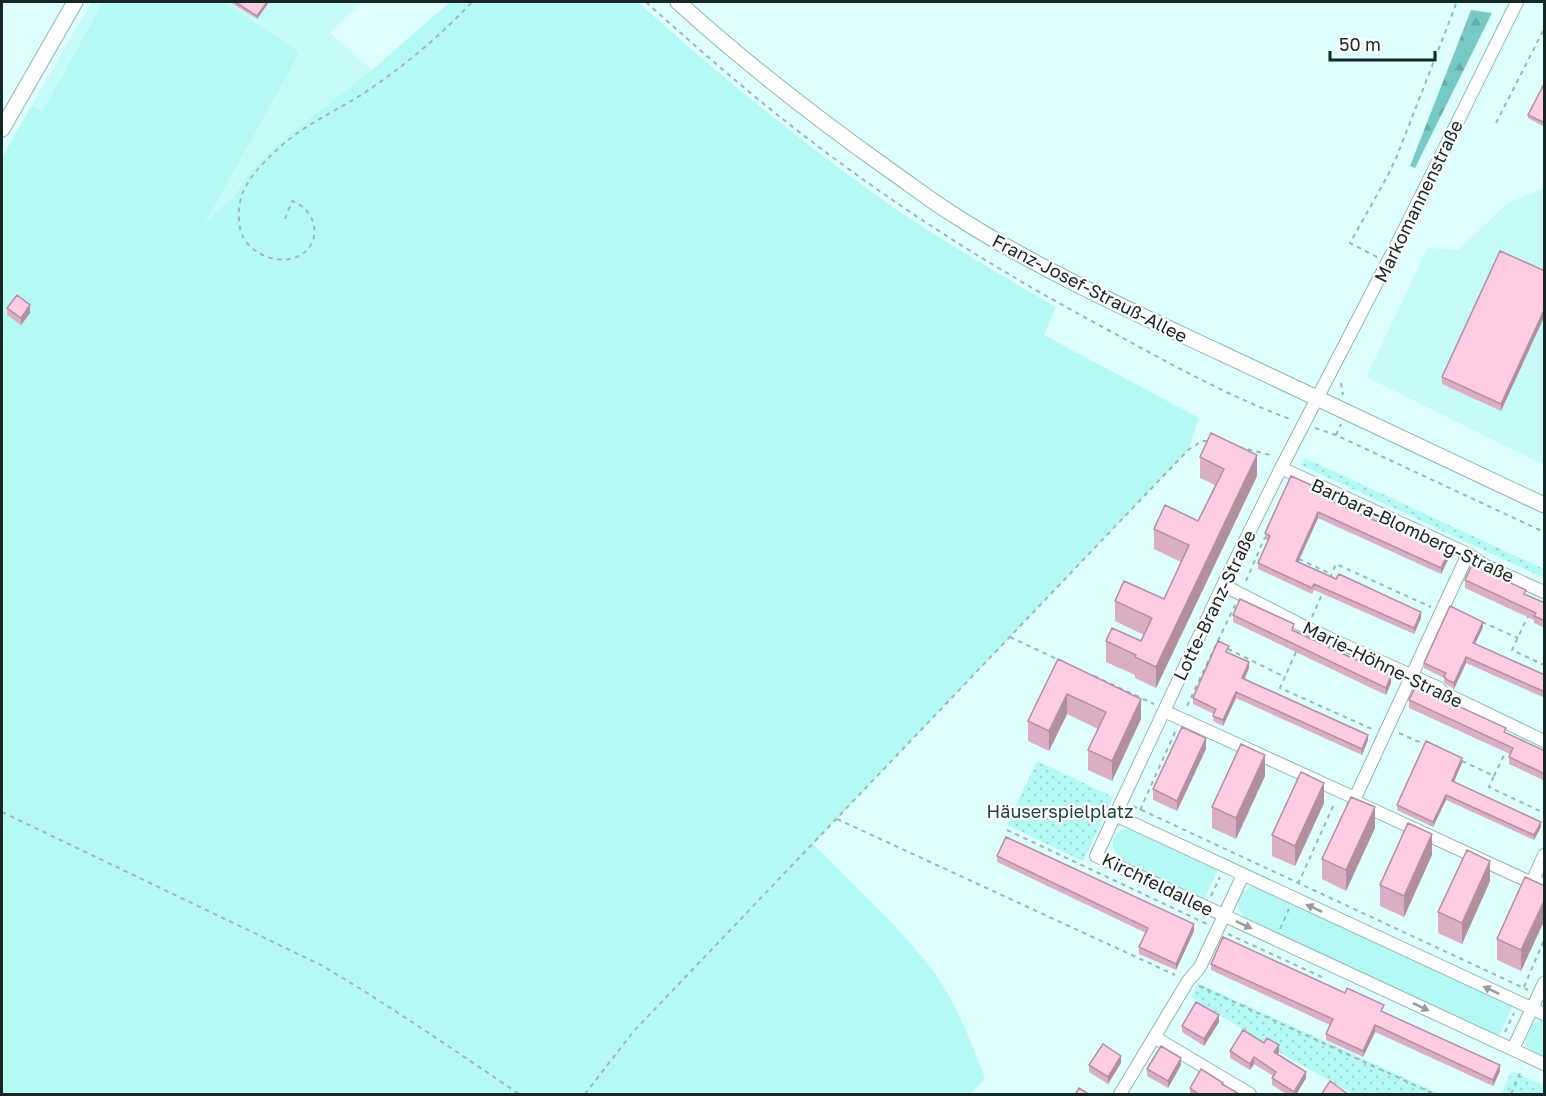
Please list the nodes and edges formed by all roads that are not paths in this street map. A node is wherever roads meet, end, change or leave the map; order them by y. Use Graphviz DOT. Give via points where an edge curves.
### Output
graph roads {
  1 [pos="75,2"];
  2 [pos="678,2"];
  3 [pos="1517,2"];
  4 [pos="2,129"];
  5 [pos="1318,398"];
  6 [pos="1283,464"];
  7 [pos="1545,505"];
  8 [pos="1468,554"];
  9 [pos="1223,585"];
  10 [pos="1542,591"];
  11 [pos="1412,676"];
  12 [pos="1164,711"];
  13 [pos="1545,741"];
  14 [pos="1355,798"];
  15 [pos="1115,815"];
  16 [pos="1545,855"];
  17 [pos="1243,875"];
  18 [pos="1539,883"];
  19 [pos="1224,916"];
  20 [pos="1545,983"];
  21 [pos="1532,1008"];
  22 [pos="1545,1014"];
  23 [pos="1154,1037"];
  24 [pos="1513,1049"];
  25 [pos="1545,1064"];
  26 [pos="1120,1095"];
  27 [pos="1250,1095"];
  1 -- 4 [label="street"];
  2 -- 5 [label="street, Franz-Josef-Strauß-Allee" via="812,113 954,215 1059,275"];
  3 -- 5 [label="street, Markomannenstraße"];
  5 -- 6 [label="street, Lotte-Branz-Straße"];
  5 -- 7 [label="street, Franz-Josef-Strauß-Allee"];
  6 -- 8 [label="street, Barbara-Blomberg-Straße"];
  6 -- 9 [label="street, Lotte-Branz-Straße"];
  8 -- 10 [label="street, Barbara-Blomberg-Straße"];
  8 -- 11 [label="street"];
  9 -- 11 [label="street, Marie-Höhne-Straße"];
  9 -- 12 [label="street, Lotte-Branz-Straße"];
  11 -- 13 [label="street, Marie-Höhne-Straße"];
  11 -- 14 [label="street"];
  12 -- 14 [label="street"];
  12 -- 15 [label="street, Lotte-Branz-Straße"];
  14 -- 18 [label="street" via="1363,806"];
  15 -- 17 [label="street"];
  15 -- 19 [label="street, Kirchfeldallee" via="1096,856"];
  16 -- 18 [label="street"];
  17 -- 19 [label="street, Kirchfeldallee"];
  21 -- 17 [label="street, one-way"];
  19 -- 23 [label="street" via="1200,967"];
  19 -- 24 [label="street, Kirchfeldallee, one-way"];
  20 -- 21 [label="street"];
  21 -- 22 [label="street"];
  21 -- 24 [label="street"];
  23 -- 26 [label="street"];
  23 -- 27 [label="street"];
  24 -- 25 [label="street, Kirchfeldallee"];
}
